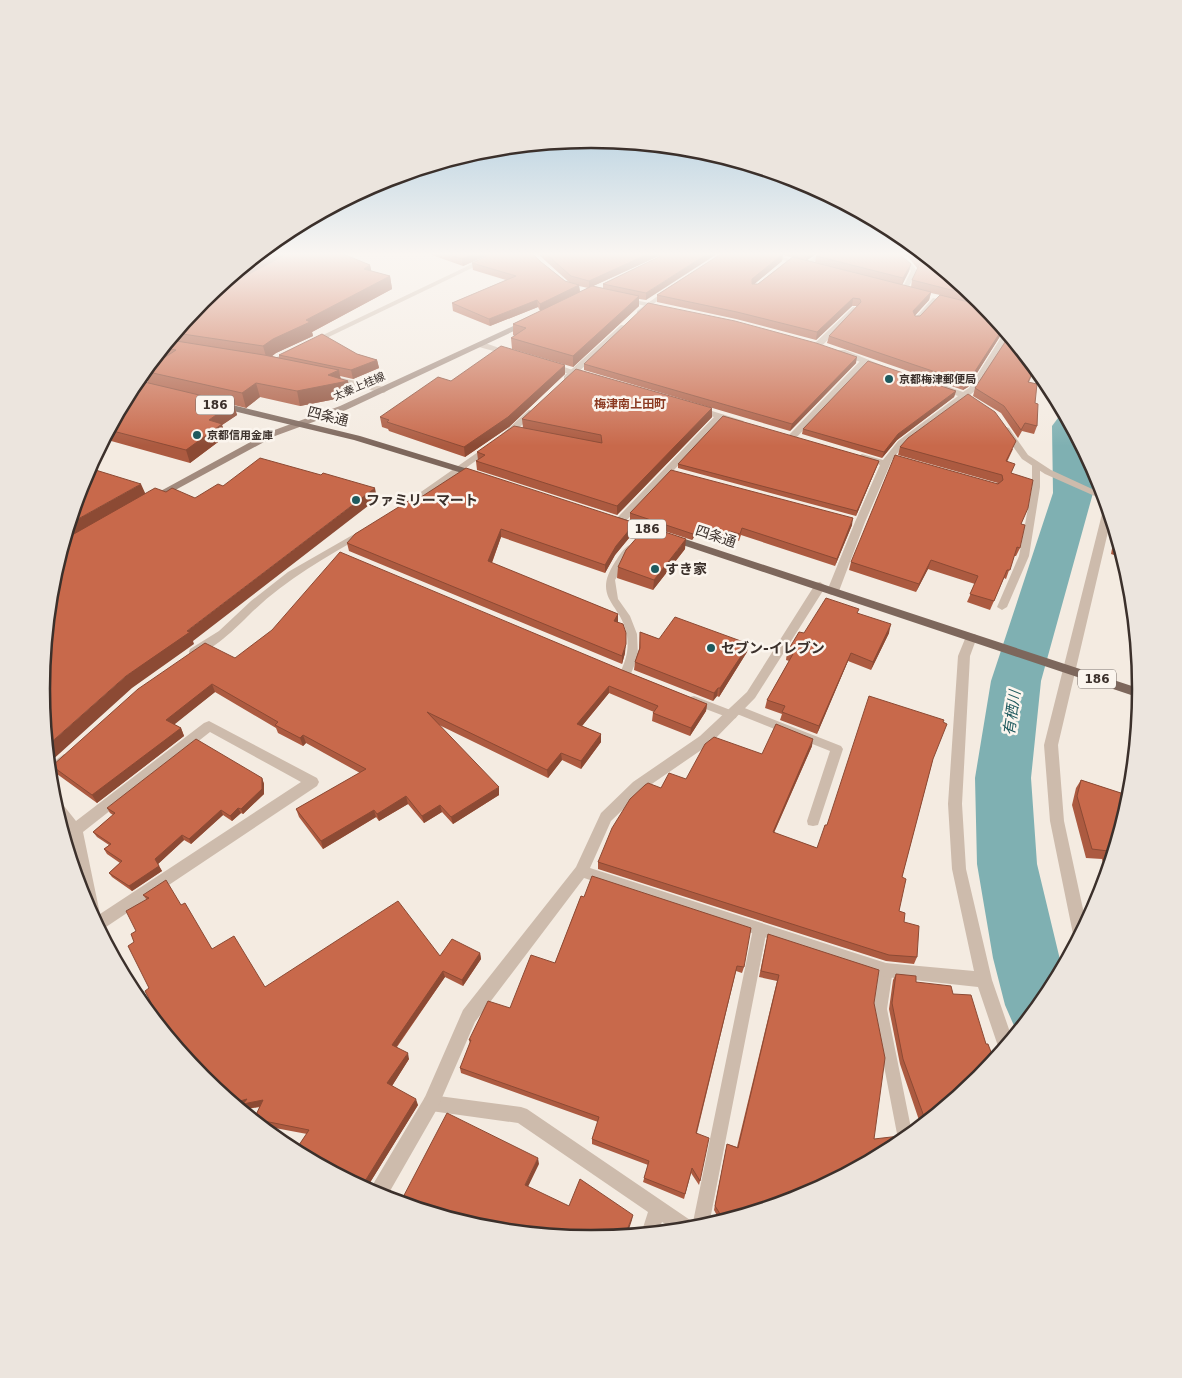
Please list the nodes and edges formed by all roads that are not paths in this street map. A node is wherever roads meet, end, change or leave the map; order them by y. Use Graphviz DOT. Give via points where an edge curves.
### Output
graph roads {
  1 [pos="362,318"];
  2 [pos="845,318"];
  3 [pos="917,318"];
  4 [pos="532,321"];
  5 [pos="915,321"];
  6 [pos="627,323"];
  7 [pos="1003,339"];
  8 [pos="809,342"];
  9 [pos="482,345"];
  10 [pos="818,345"];
  11 [pos="526,358"];
  12 [pos="865,360"];
  13 [pos="258,364"];
  14 [pos="545,364"];
  15 [pos="268,366"];
  16 [pos="277,367"];
  17 [pos="892,370"];
  18 [pos="574,372"];
  19 [pos="324,377"];
  20 [pos="601,380"];
  21 [pos="929,383"];
  22 [pos="560,385"];
  23 [pos="384,390"];
  24 [pos="965,396"];
  25 [pos="210,403"];
  26 [pos="540,404"];
  27 [pos="683,405"];
  28 [pos="989,412"];
  29 [pos="720,416"];
  30 [pos="298,424"];
  31 [pos="747,424"];
  32 [pos="1002,424"];
  33 [pos="513,430"];
  34 [pos="522,432"];
  35 [pos="792,437"];
  36 [pos="848,453"];
  37 [pos="892,461"];
  38 [pos="1036,464"];
  39 [pos="460,469"];
  40 [pos="488,478"];
  41 [pos="1095,493"];
  42 [pos="140,505"];
  43 [pos="393,515"];
  44 [pos="616,519"];
  45 [pos="1105,522"];
  46 [pos="376,525"];
  47 [pos="645,528"];
  48 [pos="826,589"];
  49 [pos="1002,606"];
  50 [pos="971,637"];
  51 [pos="184,659"];
  52 [pos="1070,670"];
  53 [pos="626,673"];
  54 [pos="1132,690"];
  55 [pos="688,697"];
  56 [pos="735,712"];
  57 [pos="70,754"];
  58 [pos="56,767"];
  59 [pos="66,819"];
  60 [pos="813,820"];
  61 [pos="75,830"];
  62 [pos="581,871"];
  63 [pos="85,880"];
  64 [pos="103,921"];
  65 [pos="1078,924"];
  66 [pos="760,929"];
  67 [pos="886,970"];
  68 [pos="984,980"];
  69 [pos="1004,1039"];
  70 [pos="431,1103"];
  71 [pos="903,1130"];
  72 [pos="381,1188"];
  73 [pos="658,1209"];
  74 [pos="702,1219"];
  75 [pos="678,1223"];
  76 [pos="652,1226"];
  1 -- 15 [label="street" via="280,357"];
  2 -- 10 [label="lane"];
  3 -- 5 [label="lane"];
  4 -- 9 [label="main road, 太秦上桂線"];
  6 -- 18 [label="lane"];
  7 -- 24 [label="street"];
  8 -- 10 [label="street"];
  9 -- 11 [label="street"];
  9 -- 23 [label="main road, 太秦上桂線"];
  10 -- 12 [label="street"];
  12 -- 17 [label="street"];
  12 -- 35 [label="lane"];
  13 -- 15 [label="street"];
  14 -- 18 [label="street"];
  15 -- 16 [label="street"];
  18 -- 20 [label="street"];
  18 -- 22 [label="lane"];
  19 -- 23 [label="street"];
  21 -- 24 [label="street"];
  23 -- 30 [label="main road, 太秦上桂線"];
  24 -- 28 [label="street"];
  24 -- 37 [label="street" via="901,443"];
  25 -- 30 [label="main road, 四条通 / 186"];
  26 -- 33 [label="lane"];
  27 -- 29 [label="street"];
  29 -- 31 [label="street"];
  29 -- 44 [label="street" via="674,472"];
  30 -- 39 [label="main road, 四条通 / 186"];
  30 -- 42 [label="main road, 太秦上桂線" via="272,434"];
  32 -- 38 [label="street" via="1025,457"];
  33 -- 34 [label="lane"];
  33 -- 39 [label="lane"];
  36 -- 37 [label="street"];
  37 -- 48 [label="street" via="855,521"];
  38 -- 41 [label="street"];
  38 -- 49 [label="lane" via="1036,487 1024,556"];
  39 -- 40 [label="main road, 四条通 / 186"];
  39 -- 43 [label="lane"];
  44 -- 47 [label="main road, 四条通 / 186"];
  45 -- 52 [label="street"];
  46 -- 51 [label="lane" via="337,551 292,574 223,634"];
  47 -- 48 [label="main road, 四条通 / 186"];
  47 -- 53 [label="lane" via="610,580 613,599 632,634 634,656"];
  48 -- 50 [label="main road, 四条通 / 186"];
  48 -- 56 [label="street" via="751,696"];
  50 -- 52 [label="main road, 四条通 / 186"];
  50 -- 68 [label="street" via="964,656 956,804 959,870"];
  52 -- 54 [label="main road, 四条通 / 186"];
  52 -- 65 [label="street" via="1051,746 1057,821"];
  55 -- 56 [label="lane"];
  56 -- 60 [label="lane" via="837,749"];
  56 -- 62 [label="street" via="705,740 638,786 606,817"];
  57 -- 58 [label="lane"];
  59 -- 61 [label="street"];
  61 -- 63 [label="street"];
  61 -- 64 [label="street" via="209,726 312,782"];
  62 -- 66 [label="street"];
  62 -- 70 [label="street" via="469,1016"];
  66 -- 67 [label="street"];
  66 -- 74 [label="lane"];
  67 -- 68 [label="street"];
  67 -- 71 [label="lane" via="880,1009"];
  68 -- 69 [label="street"];
  70 -- 72 [label="street"];
  70 -- 73 [label="lane" via="521,1115"];
  73 -- 75 [label="lane"];
  73 -- 76 [label="lane"];
}
